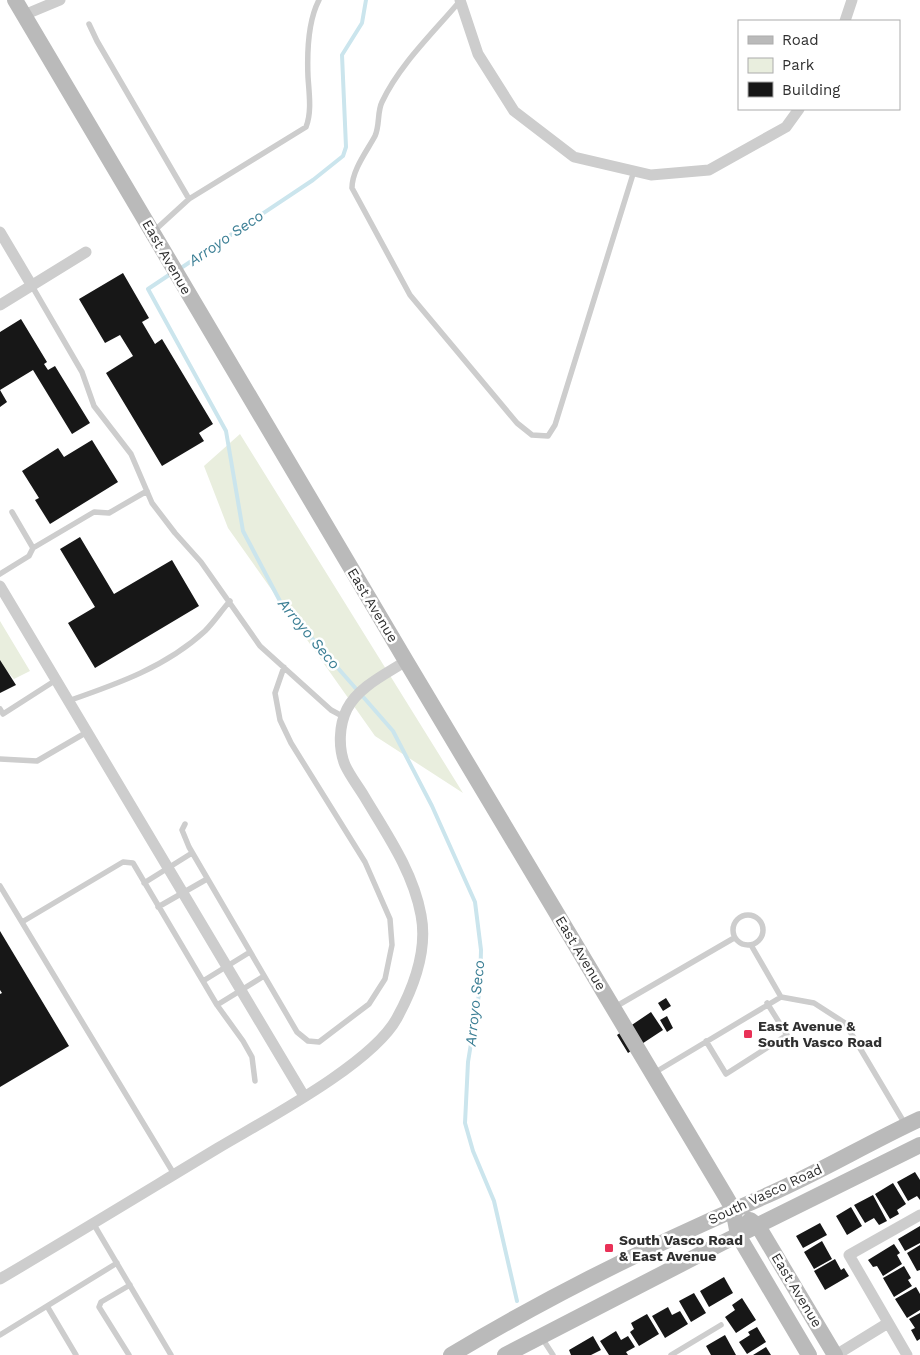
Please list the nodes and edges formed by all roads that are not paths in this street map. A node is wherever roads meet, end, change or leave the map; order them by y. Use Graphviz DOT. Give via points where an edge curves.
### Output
graph roads {
  1 [pos="15,0"];
  2 [pos="60,0"];
  3 [pos="319,0"];
  4 [pos="460,0"];
  5 [pos="852,0"];
  6 [pos="24,15"];
  7 [pos="846,20"];
  8 [pos="89,24"];
  9 [pos="798,110"];
  10 [pos="634,171"];
  11 [pos="189,199"];
  12 [pos="0,232"];
  13 [pos="152,232"];
  14 [pos="86,252"];
  15 [pos="32,286"];
  16 [pos="0,305"];
  17 [pos="147,491"];
  18 [pos="12,512"];
  19 [pos="33,548"];
  20 [pos="0,574"];
  21 [pos="0,586"];
  22 [pos="230,601"];
  23 [pos="406,661"];
  24 [pos="284,667"];
  25 [pos="56,680"];
  26 [pos="68,701"];
  27 [pos="0,709"];
  28 [pos="344,717"];
  29 [pos="87,732"];
  30 [pos="0,759"];
  31 [pos="185,824"];
  32 [pos="192,853"];
  33 [pos="168,868"];
  34 [pos="207,879"];
  35 [pos="144,883"];
  36 [pos="0,886"];
  37 [pos="182,892"];
  38 [pos="158,906"];
  39 [pos="22,922"];
  40 [pos="734,938"];
  41 [pos="751,945"];
  42 [pos="250,952"];
  43 [pos="227,966"];
  44 [pos="264,976"];
  45 [pos="203,981"];
  46 [pos="241,990"];
  47 [pos="781,997"];
  48 [pos="767,1003"];
  49 [pos="217,1005"];
  50 [pos="614,1008"];
  51 [pos="706,1041"];
  52 [pos="653,1073"];
  53 [pos="255,1081"];
  54 [pos="304,1096"];
  55 [pos="913,1122"];
  56 [pos="920,1145"];
  57 [pos="174,1174"];
  58 [pos="733,1209"];
  59 [pos="920,1215"];
  60 [pos="93,1223"];
  61 [pos="758,1226"];
  62 [pos="738,1235"];
  63 [pos="117,1263"];
  64 [pos="0,1279"];
  65 [pos="130,1285"];
  66 [pos="47,1306"];
  67 [pos="888,1323"];
  68 [pos="721,1325"];
  69 [pos="0,1335"];
  70 [pos="540,1335"];
  71 [pos="76,1355"];
  72 [pos="129,1355"];
  73 [pos="171,1355"];
  74 [pos="451,1355"];
  75 [pos="505,1355"];
  76 [pos="554,1355"];
  77 [pos="671,1355"];
  78 [pos="809,1355"];
  79 [pos="835,1355"];
  80 [pos="907,1355"];
  1 -- 6 [label="main road, East Avenue"];
  2 -- 6 [label="street"];
  3 -- 11 [label="lane" via="310,34 310,118 306,127"];
  4 -- 10 [label="street" via="478,54 514,111 574,157"];
  4 -- 10 [label="lane" via="388,91 381,104 376,132 352,188 410,295 517,423 532,435 548,436 555,425"];
  5 -- 7 [label="street"];
  6 -- 13 [label="main road, East Avenue"];
  8 -- 11 [label="lane"];
  9 -- 10 [label="street" via="786,127 709,170 650,175"];
  11 -- 13 [label="lane"];
  12 -- 15 [label="street"];
  13 -- 23 [label="main road, East Avenue"];
  14 -- 15 [label="street"];
  15 -- 16 [label="street"];
  15 -- 17 [label="lane" via="82,372 94,406 131,454"];
  17 -- 19 [label="lane" via="109,513 94,512"];
  17 -- 22 [label="lane" via="158,511"];
  18 -- 19 [label="lane"];
  19 -- 20 [label="lane" via="29,556"];
  21 -- 25 [label="street"];
  22 -- 24 [label="lane" via="251,634"];
  22 -- 26 [label="lane" via="205,630 174,655 125,682"];
  23 -- 28 [label="street" via="356,696"];
  23 -- 50 [label="main road, East Avenue"];
  24 -- 28 [label="lane" via="331,710"];
  24 -- 44 [label="lane" via="275,693 280,720 365,862 390,918 392,945 385,979 369,1004 319,1042 308,1041 297,1032"];
  25 -- 26 [label="street"];
  25 -- 27 [label="lane" via="3,714"];
  26 -- 29 [label="street"];
  28 -- 54 [label="street" via="340,747 345,765 415,888 422,917 422,943 416,978 396,1020 373,1046"];
  29 -- 30 [label="lane" via="37,761"];
  29 -- 33 [label="street"];
  31 -- 32 [label="lane" via="182,830"];
  32 -- 33 [label="lane"];
  32 -- 34 [label="lane"];
  33 -- 35 [label="lane"];
  33 -- 37 [label="street"];
  34 -- 37 [label="lane"];
  34 -- 42 [label="lane"];
  35 -- 38 [label="lane"];
  35 -- 39 [label="lane" via="133,863 123,862"];
  36 -- 39 [label="lane"];
  37 -- 38 [label="lane"];
  37 -- 43 [label="street"];
  38 -- 45 [label="lane"];
  39 -- 57 [label="lane"];
  40 -- 41 [label="lane" via="742,944"];
  40 -- 41 [label="lane" via="732,928 737,919 746,915 756,917 763,930 760,940"];
  40 -- 50 [label="lane"];
  41 -- 47 [label="lane"];
  42 -- 43 [label="lane"];
  42 -- 44 [label="lane"];
  43 -- 45 [label="lane"];
  43 -- 46 [label="street"];
  44 -- 46 [label="lane"];
  45 -- 49 [label="lane"];
  46 -- 49 [label="lane"];
  46 -- 54 [label="street"];
  47 -- 48 [label="lane"];
  47 -- 55 [label="lane" via="814,1003 845,1023"];
  48 -- 51 [label="lane"];
  48 -- 51 [label="lane" via="788,1035 726,1074"];
  49 -- 53 [label="lane" via="250,1053"];
  50 -- 52 [label="main road, East Avenue"];
  51 -- 52 [label="lane"];
  52 -- 58 [label="main road, East Avenue"];
  54 -- 57 [label="street"];
  55 -- 58 [label="main road, South Vasco Road" via="762,1198"];
  56 -- 61 [label="main road, South Vasco Road"];
  57 -- 60 [label="street"];
  58 -- 61 [label="main road, East Avenue"];
  58 -- 62 [label="main road, East Avenue"];
  58 -- 74 [label="main road, South Vasco Road" via="538,1304"];
  59 -- 67 [label="street" via="849,1255"];
  60 -- 63 [label="lane"];
  60 -- 64 [label="street"];
  61 -- 62 [label="main road, South Vasco Road"];
  61 -- 79 [label="main road, East Avenue"];
  62 -- 70 [label="main road, South Vasco Road"];
  62 -- 78 [label="main road, East Avenue"];
  63 -- 65 [label="lane"];
  63 -- 66 [label="lane"];
  65 -- 72 [label="lane" via="101,1302 100,1307"];
  65 -- 73 [label="lane"];
  66 -- 69 [label="lane"];
  66 -- 71 [label="lane"];
  67 -- 79 [label="street"];
  67 -- 80 [label="street"];
  68 -- 77 [label="lane"];
  70 -- 75 [label="main road, South Vasco Road"];
  70 -- 76 [label="lane"];
}
